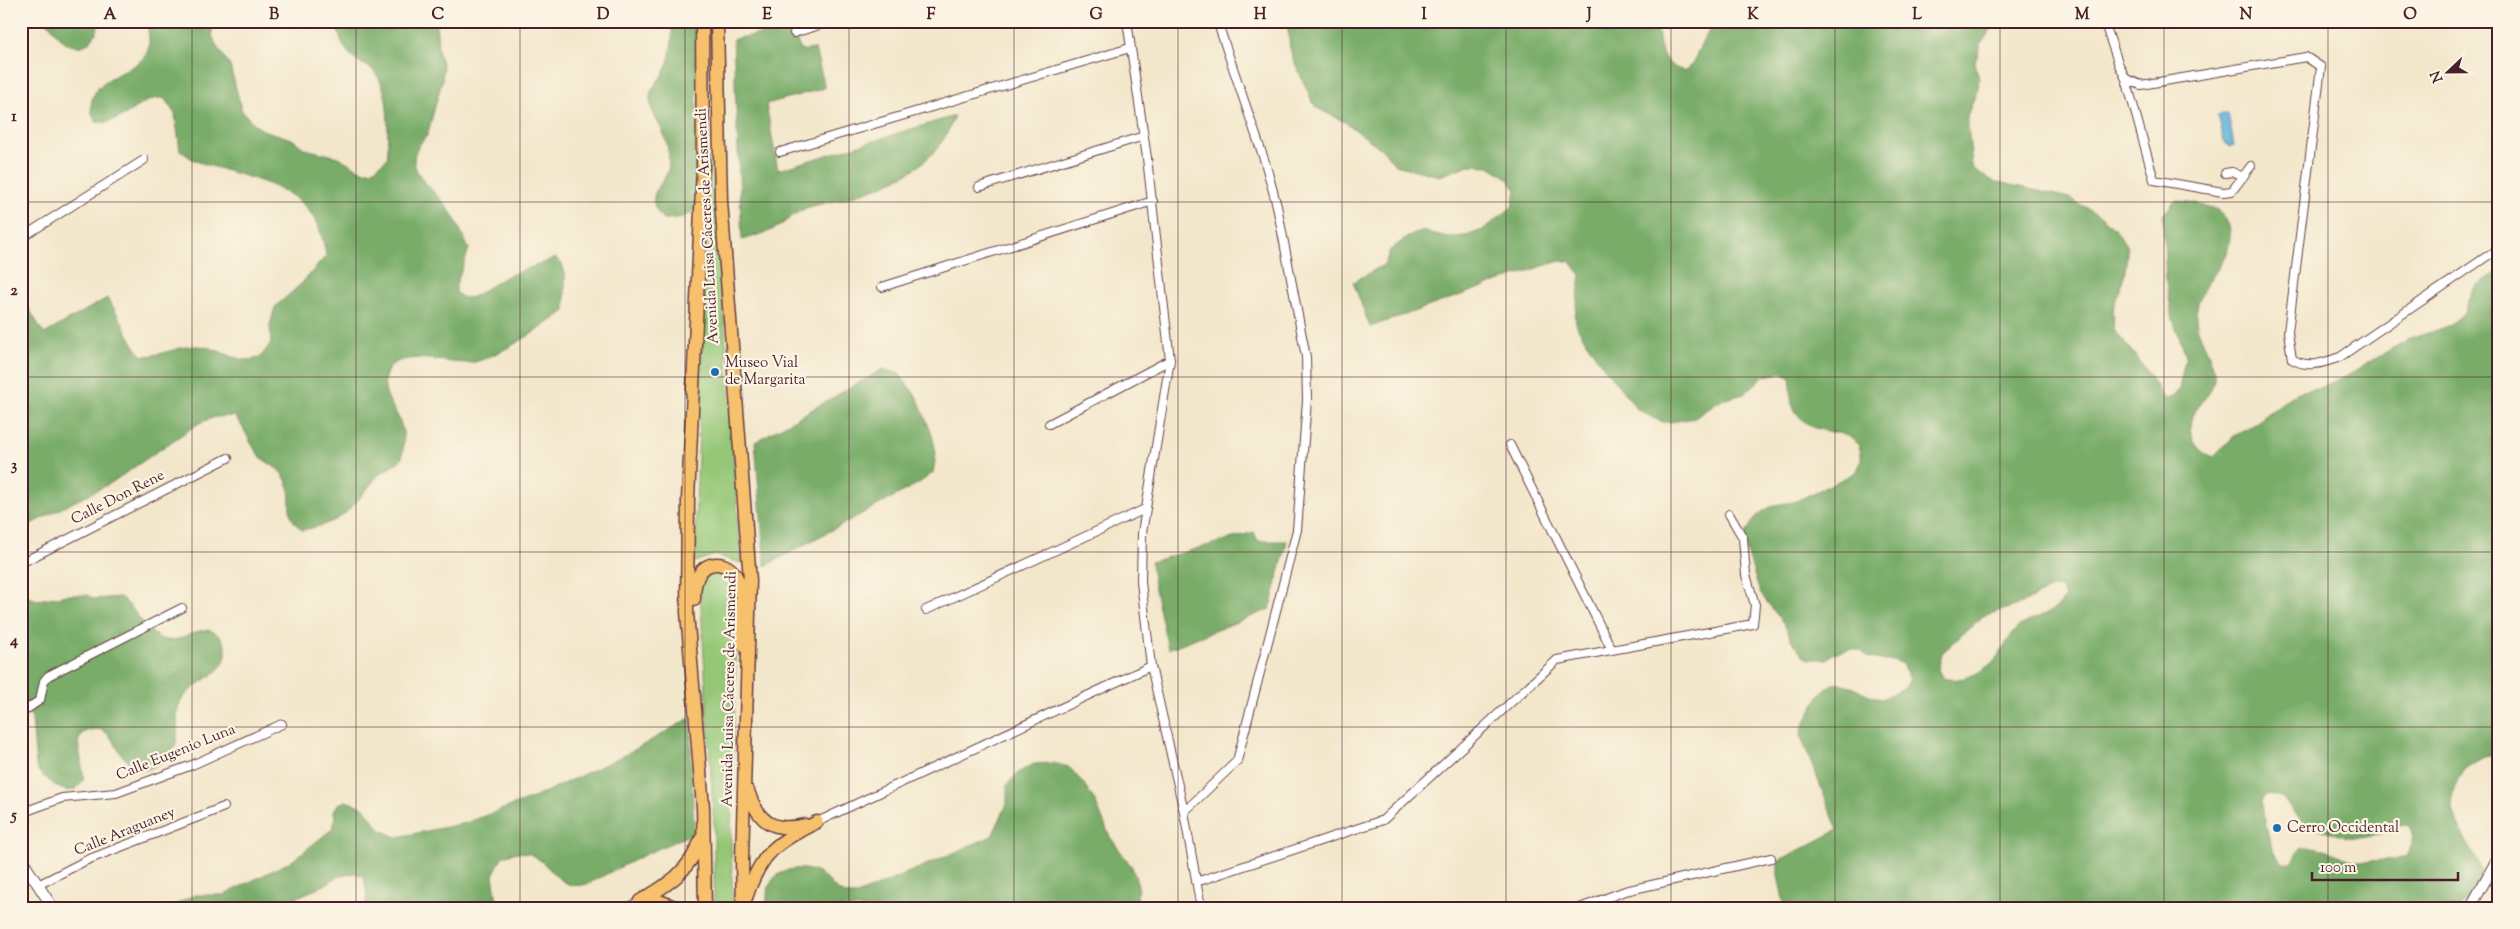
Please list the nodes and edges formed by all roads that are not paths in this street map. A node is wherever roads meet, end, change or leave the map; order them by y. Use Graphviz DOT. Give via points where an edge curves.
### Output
graph roads {
  1 [pos="702,21"];
  2 [pos="717,21"];
  3 [pos="832,21"];
  4 [pos="1127,21"];
  5 [pos="1217,21"];
  6 [pos="2104,21"];
  7 [pos="794,32"];
  8 [pos="1130,48"];
  9 [pos="2126,79"];
  10 [pos="1144,136"];
  11 [pos="780,152"];
  12 [pos="144,160"];
  13 [pos="2251,166"];
  14 [pos="2225,173"];
  15 [pos="2243,177"];
  16 [pos="979,187"];
  17 [pos="1153,201"];
  18 [pos="21,238"];
  19 [pos="2499,248"];
  20 [pos="882,287"];
  21 [pos="1170,360"];
  22 [pos="1050,424"];
  23 [pos="1510,445"];
  24 [pos="228,458"];
  25 [pos="1145,509"];
  26 [pos="1729,514"];
  27 [pos="21,563"];
  28 [pos="182,608"];
  29 [pos="926,610"];
  30 [pos="1612,650"];
  31 [pos="1151,666"];
  32 [pos="694,699"];
  33 [pos="21,713"];
  34 [pos="282,724"];
  35 [pos="746,746"];
  36 [pos="745,782"];
  37 [pos="224,807"];
  38 [pos="1184,812"];
  39 [pos="21,813"];
  40 [pos="817,822"];
  41 [pos="704,830"];
  42 [pos="21,853"];
  43 [pos="2499,853"];
  44 [pos="1771,858"];
  45 [pos="1196,882"];
  46 [pos="38,885"];
  47 [pos="640,901"];
  48 [pos="1594,905"];
  49 [pos="743,907"];
  50 [pos="53,908"];
  51 [pos="627,908"];
  52 [pos="677,908"];
  53 [pos="705,908"];
  54 [pos="1201,908"];
  55 [pos="1580,908"];
  56 [pos="2470,908"];
  1 -- 32 [label="main road, Avenida Luisa Cáceres de Arismendi" via="703,166 687,576"];
  2 -- 35 [label="main road, Avenida Luisa Cáceres de Arismendi" via="721,201 750,580"];
  3 -- 7 [label="street"];
  4 -- 8 [label="street"];
  5 -- 38 [label="street" via="1277,206 1306,357 1306,400 1297,530 1237,761"];
  6 -- 9 [label="street"];
  8 -- 10 [label="street"];
  8 -- 11 [label="street"];
  9 -- 15 [label="street" via="2154,180 2223,192 2232,191"];
  9 -- 19 [label="street" via="2141,85 2162,83 2306,57 2321,67 2288,332 2292,359 2301,364 2318,365 2340,357"];
  10 -- 16 [label="street"];
  10 -- 17 [label="street"];
  12 -- 18 [label="street"];
  13 -- 15 [label="street"];
  14 -- 15 [label="street"];
  17 -- 20 [label="street"];
  17 -- 21 [label="street"];
  21 -- 22 [label="street"];
  21 -- 25 [label="street"];
  23 -- 30 [label="street"];
  24 -- 27 [label="street, Calle Don Rene"];
  25 -- 29 [label="street"];
  25 -- 31 [label="street" via="1141,582"];
  26 -- 30 [label="street" via="1742,538 1746,575 1755,605 1753,624"];
  28 -- 33 [label="street" via="48,676 44,680 40,700"];
  30 -- 45 [label="street" via="1558,660 1383,820"];
  31 -- 38 [label="street"];
  31 -- 40 [label="street"];
  32 -- 35 [label="main road" via="696,581 704,568 719,563 733,572 740,590"];
  32 -- 41 [label="main road, Avenida Luisa Cáceres de Arismendi"];
  34 -- 39 [label="street, Calle Eugenio Luna" via="192,765 116,793 62,798"];
  35 -- 36 [label="main road, Avenida Luisa Cáceres de Arismendi"];
  36 -- 40 [label="main road" via="752,805 764,821 786,827"];
  36 -- 49 [label="main road, Avenida Luisa Cáceres de Arismendi"];
  37 -- 46 [label="street, Calle Araguaney" via="87,860"];
  38 -- 45 [label="street"];
  40 -- 49 [label="main road" via="765,856 756,869"];
  41 -- 47 [label="main road" via="694,856 682,872"];
  41 -- 53 [label="main road, Avenida Luisa Cáceres de Arismendi"];
  42 -- 46 [label="street"];
  43 -- 56 [label="street"];
  44 -- 48 [label="street" via="1625,891"];
  45 -- 54 [label="street"];
  46 -- 50 [label="street"];
  47 -- 51 [label="street"];
  47 -- 52 [label="main road" via="657,900"];
  48 -- 55 [label="street"];
}
